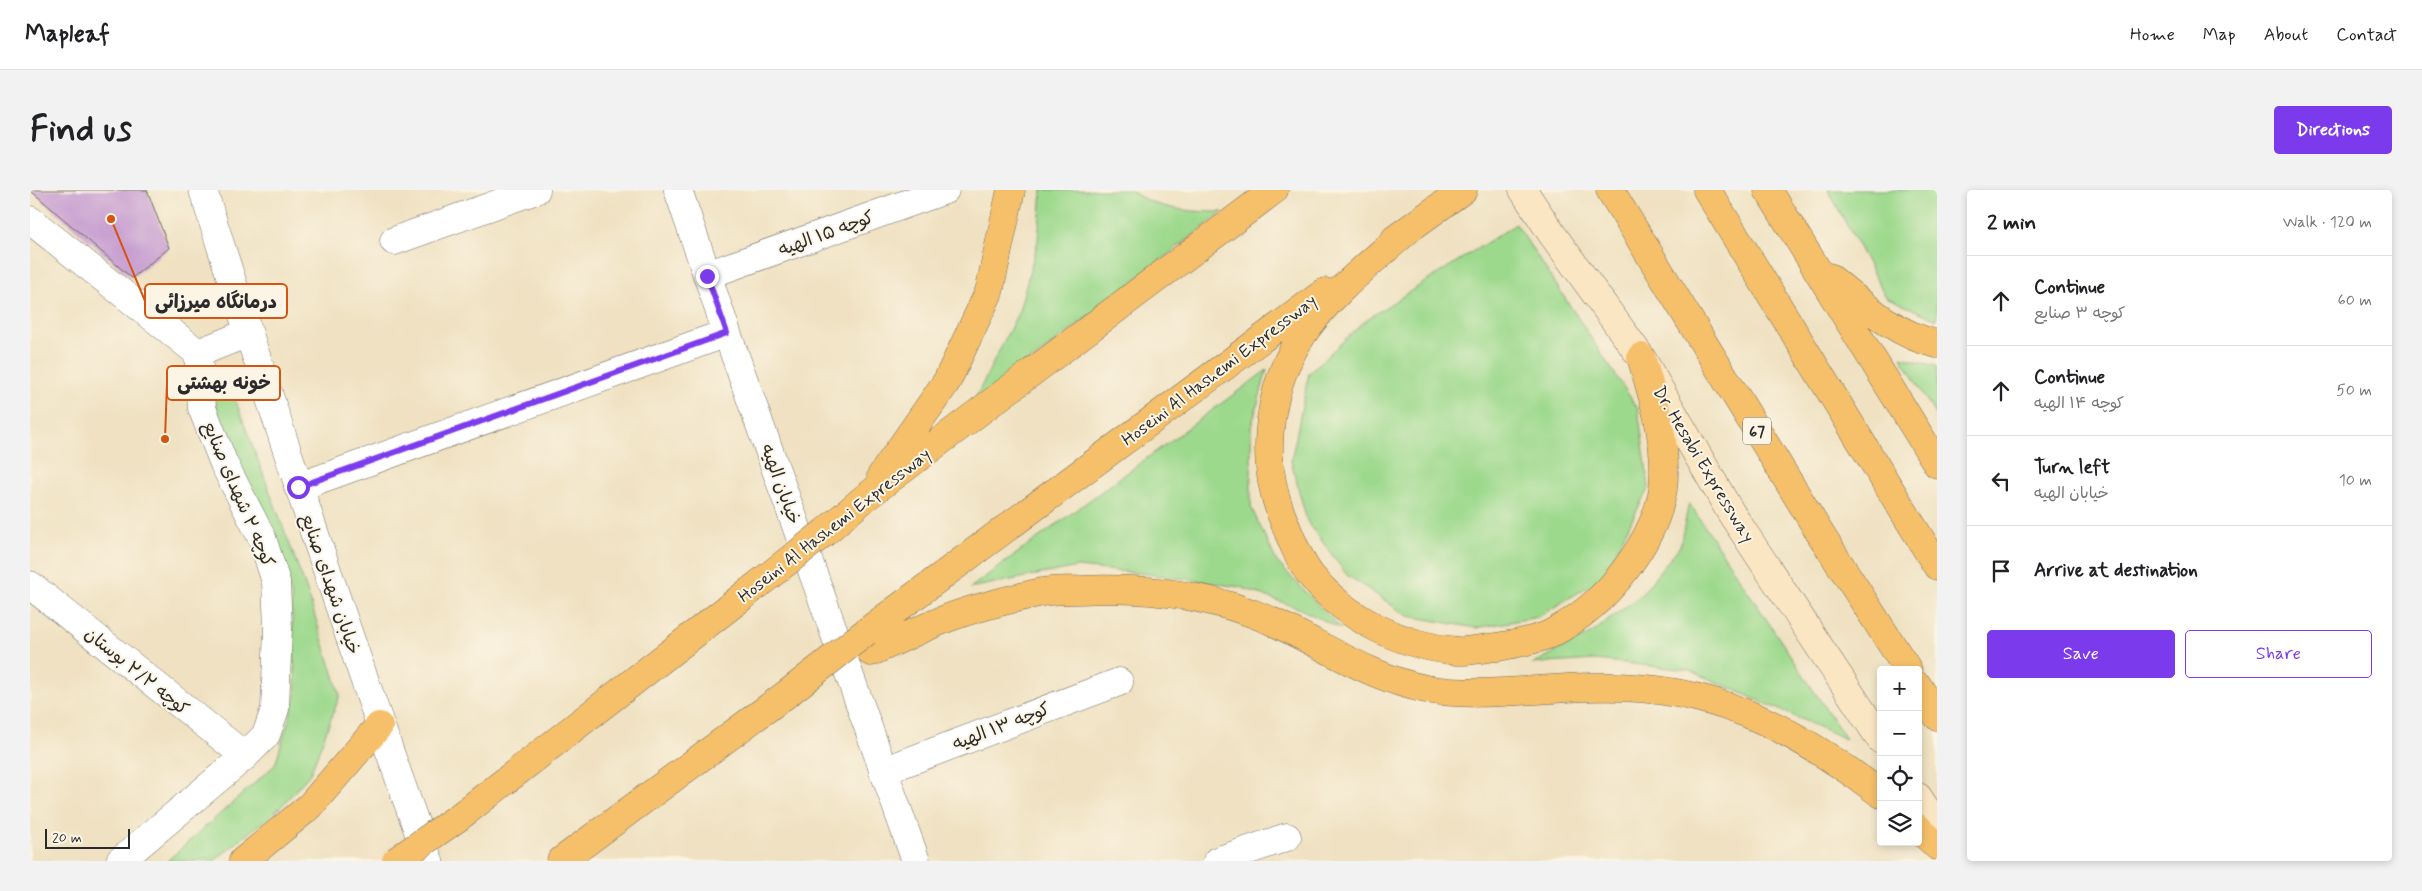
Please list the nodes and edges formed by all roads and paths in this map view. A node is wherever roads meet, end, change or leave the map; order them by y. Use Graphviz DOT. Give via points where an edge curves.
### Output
graph roads {
  1 [pos="203,190"];
  2 [pos="536,190"];
  3 [pos="678,190"];
  4 [pos="945,190"];
  5 [pos="1010,190"];
  6 [pos="1274,190"];
  7 [pos="1523,190"];
  8 [pos="1610,190"];
  9 [pos="1706,190"];
  10 [pos="1768,190"];
  11 [pos="1454,197"];
  12 [pos="30,220"];
  13 [pos="1410,229"];
  14 [pos="394,241"];
  15 [pos="1815,266"];
  16 [pos="707,276"];
  17 [pos="248,333"];
  18 [pos="727,333"];
  19 [pos="1937,344"];
  20 [pos="198,353"];
  21 [pos="1641,357"];
  22 [pos="1937,464"];
  23 [pos="298,487"];
  24 [pos="866,497"];
  25 [pos="1937,566"];
  26 [pos="30,585"];
  27 [pos="868,642"];
  28 [pos="1905,666"];
  29 [pos="1120,682"];
  30 [pos="1922,692"];
  31 [pos="1937,716"];
  32 [pos="379,726"];
  33 [pos="1877,734"];
  34 [pos="245,756"];
  35 [pos="883,771"];
  36 [pos="1877,791"];
  37 [pos="1921,801"];
  38 [pos="1937,825"];
  39 [pos="1922,832"];
  40 [pos="1287,837"];
  41 [pos="1937,846"];
  42 [pos="120,861"];
  43 [pos="243,861"];
  44 [pos="396,861"];
  45 [pos="429,861"];
  46 [pos="561,861"];
  47 [pos="916,861"];
  48 [pos="1217,861"];
  1 -- 17 [label="street, خیابان شهدای صنایع"];
  2 -- 14 [label="street"];
  3 -- 16 [label="street, خیابان الهیه"];
  4 -- 16 [label="street, کوچه ۱۵ الهیه"];
  5 -- 24 [label="highway" via="989,292 948,382"];
  6 -- 24 [label="highway, Hoseini Al Hashemi Expressway"];
  7 -- 21 [label="main road, Dr. Hesabi Expressway"];
  8 -- 28 [label="highway, 67" via="1821,535"];
  9 -- 25 [label="highway"];
  10 -- 15 [label="highway"];
  11 -- 13 [label="highway, Hoseini Al Hashemi Expressway"];
  12 -- 20 [label="street"];
  13 -- 21 [label="highway" via="1346,285 1303,333 1288,360 1272,404 1269,459 1274,495 1287,530 1312,577 1349,612 1377,628 1418,644 1459,651 1514,644 1548,635 1579,616 1613,588 1655,520 1663,489 1663,444 1656,404"];
  13 -- 27 [label="highway, Hoseini Al Hashemi Expressway"];
  15 -- 19 [label="highway" via="1880,317 1919,340"];
  15 -- 22 [label="highway"];
  16 -- 18 [label="street, خیابان الهیه"];
  17 -- 20 [label="street"];
  17 -- 23 [label="street, خیابان شهدای صنایع"];
  18 -- 23 [label="street"];
  18 -- 35 [label="street, خیابان الهیه"];
  20 -- 34 [label="street, کوچه ۲ شهدای صنایع" via="202,408 224,464 262,538 276,582 275,709 266,735"];
  21 -- 33 [label="main road, Dr. Hesabi Expressway" via="1731,513"];
  23 -- 32 [label="street, خیابان شهدای صنایع"];
  24 -- 44 [label="highway, Hoseini Al Hashemi Expressway, bridge" via="459,817"];
  26 -- 34 [label="street, کوچه ۲/۲ بوستان"];
  27 -- 36 [label="highway" via="1045,592 1107,588 1165,592 1220,604 1267,620 1386,678 1426,689 1473,692 1594,686 1648,687 1692,695 1753,715 1810,744"];
  27 -- 46 [label="highway, bridge" via="788,692"];
  29 -- 35 [label="street, کوچه ۱۳ الهیه"];
  30 -- 31 [label="highway"];
  32 -- 43 [label="highway" via="310,806"];
  32 -- 45 [label="street, خیابان شهدای صنایع"];
  34 -- 42 [label="street, کوچه ۲ شهدای صنایع"];
  35 -- 47 [label="street, خیابان الهیه"];
  37 -- 38 [label="main road"];
  39 -- 41 [label="highway"];
  40 -- 48 [label="street"];
}
